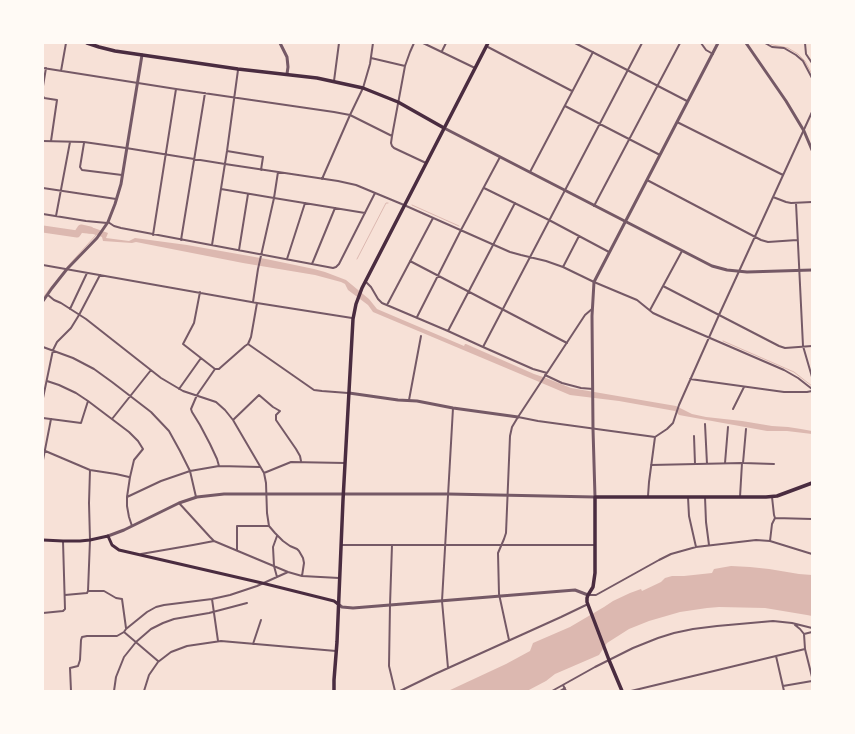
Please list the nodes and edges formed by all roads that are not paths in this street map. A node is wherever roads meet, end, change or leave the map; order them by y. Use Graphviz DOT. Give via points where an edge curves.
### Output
graph roads {
  1 [pos="66,43"];
  2 [pos="87,43"];
  3 [pos="94,43"];
  4 [pos="280,43"];
  5 [pos="339,43"];
  6 [pos="373,43"];
  7 [pos="414,43"];
  8 [pos="423,43"];
  9 [pos="446,43"];
  10 [pos="575,43"];
  11 [pos="642,43"];
  12 [pos="680,43"];
  13 [pos="702,43"];
  14 [pos="718,43"];
  15 [pos="746,43"];
  16 [pos="765,43"];
  17 [pos="805,43"];
  18 [pos="487,44"];
  19 [pos="104,48"];
  20 [pos="442,51"];
  21 [pos="593,52"];
  22 [pos="712,54"];
  23 [pos="142,55"];
  24 [pos="371,58"];
  25 [pos="812,64"];
  26 [pos="405,66"];
  27 [pos="44,68"];
  28 [pos="238,68"];
  29 [pos="475,68"];
  30 [pos="628,70"];
  31 [pos="61,71"];
  32 [pos="287,74"];
  33 [pos="812,78"];
  34 [pos="334,81"];
  35 [pos="137,83"];
  36 [pos="657,85"];
  37 [pos="43,86"];
  38 [pos="363,88"];
  39 [pos="176,89"];
  40 [pos="572,91"];
  41 [pos="204,93"];
  42 [pos="43,96"];
  43 [pos="234,98"];
  44 [pos="688,101"];
  45 [pos="398,102"];
  46 [pos="565,106"];
  47 [pos="812,112"];
  48 [pos="350,116"];
  49 [pos="677,122"];
  50 [pos="600,124"];
  51 [pos="444,128"];
  52 [pos="804,131"];
  53 [pos="392,136"];
  54 [pos="629,139"];
  55 [pos="43,141"];
  56 [pos="51,141"];
  57 [pos="70,142"];
  58 [pos="84,142"];
  59 [pos="126,148"];
  60 [pos="812,150"];
  61 [pos="227,151"];
  62 [pos="165,154"];
  63 [pos="660,155"];
  64 [pos="500,157"];
  65 [pos="194,159"];
  66 [pos="225,164"];
  67 [pos="426,164"];
  68 [pos="261,170"];
  69 [pos="278,172"];
  70 [pos="530,172"];
  71 [pos="122,175"];
  72 [pos="783,175"];
  73 [pos="322,179"];
  74 [pos="647,180"];
  75 [pos="43,188"];
  76 [pos="484,188"];
  77 [pos="221,190"];
  78 [pos="61,191"];
  79 [pos="565,191"];
  80 [pos="375,193"];
  81 [pos="248,194"];
  82 [pos="773,197"];
  83 [pos="274,198"];
  84 [pos="117,199"];
  85 [pos="812,202"];
  86 [pos="304,203"];
  87 [pos="514,203"];
  88 [pos="796,203"];
  89 [pos="404,205"];
  90 [pos="594,206"];
  91 [pos="335,208"];
  92 [pos="364,213"];
  93 [pos="43,214"];
  94 [pos="56,216"];
  95 [pos="432,218"];
  96 [pos="549,220"];
  97 [pos="107,222"];
  98 [pos="625,222"];
  99 [pos="461,230"];
  100 [pos="154,235"];
  101 [pos="579,236"];
  102 [pos="754,236"];
  103 [pos="182,240"];
  104 [pos="797,240"];
  105 [pos="493,244"];
  106 [pos="212,245"];
  107 [pos="239,250"];
  108 [pos="682,251"];
  109 [pos="609,252"];
  110 [pos="262,255"];
  111 [pos="530,258"];
  112 [pos="287,259"];
  113 [pos="410,261"];
  114 [pos="312,264"];
  115 [pos="43,265"];
  116 [pos="563,267"];
  117 [pos="67,269"];
  118 [pos="812,270"];
  119 [pos="799,271"];
  120 [pos="87,272"];
  121 [pos="738,272"];
  122 [pos="100,275"];
  123 [pos="438,275"];
  124 [pos="365,281"];
  125 [pos="594,282"];
  126 [pos="663,286"];
  127 [pos="469,291"];
  128 [pos="200,292"];
  129 [pos="48,295"];
  130 [pos="43,302"];
  131 [pos="253,302"];
  132 [pos="257,303"];
  133 [pos="387,305"];
  134 [pos="70,309"];
  135 [pos="503,309"];
  136 [pos="592,309"];
  137 [pos="650,310"];
  138 [pos="79,315"];
  139 [pos="719,315"];
  140 [pos="417,317"];
  141 [pos="353,319"];
  142 [pos="448,331"];
  143 [pos="421,336"];
  144 [pos="709,337"];
  145 [pos="567,342"];
  146 [pos="248,344"];
  147 [pos="803,346"];
  148 [pos="812,346"];
  149 [pos="43,347"];
  150 [pos="483,347"];
  151 [pos="53,350"];
  152 [pos="201,358"];
  153 [pos="215,369"];
  154 [pos="151,370"];
  155 [pos="546,374"];
  156 [pos="812,377"];
  157 [pos="690,379"];
  158 [pos="47,381"];
  159 [pos="744,387"];
  160 [pos="180,389"];
  161 [pos="593,390"];
  162 [pos="812,390"];
  163 [pos="349,393"];
  164 [pos="197,395"];
  165 [pos="130,396"];
  166 [pos="43,398"];
  167 [pos="88,401"];
  168 [pos="408,401"];
  169 [pos="453,408"];
  170 [pos="733,409"];
  171 [pos="518,417"];
  172 [pos="43,418"];
  173 [pos="51,419"];
  174 [pos="112,419"];
  175 [pos="233,420"];
  176 [pos="705,424"];
  177 [pos="728,427"];
  178 [pos="593,428"];
  179 [pos="746,429"];
  180 [pos="694,436"];
  181 [pos="655,437"];
  182 [pos="44,451"];
  183 [pos="43,460"];
  184 [pos="301,461"];
  185 [pos="345,463"];
  186 [pos="725,463"];
  187 [pos="742,463"];
  188 [pos="695,464"];
  189 [pos="707,464"];
  190 [pos="774,464"];
  191 [pos="651,465"];
  192 [pos="219,466"];
  193 [pos="260,467"];
  194 [pos="90,470"];
  195 [pos="190,471"];
  196 [pos="264,473"];
  197 [pos="130,477"];
  198 [pos="812,483"];
  199 [pos="266,494"];
  200 [pos="343,494"];
  201 [pos="448,494"];
  202 [pos="508,495"];
  203 [pos="127,497"];
  204 [pos="595,497"];
  205 [pos="648,497"];
  206 [pos="688,497"];
  207 [pos="705,497"];
  208 [pos="740,497"];
  209 [pos="772,497"];
  210 [pos="197,498"];
  211 [pos="179,503"];
  212 [pos="775,518"];
  213 [pos="812,519"];
  214 [pos="132,526"];
  215 [pos="269,526"];
  216 [pos="108,536"];
  217 [pos="276,536"];
  218 [pos="43,540"];
  219 [pos="90,540"];
  220 [pos="63,541"];
  221 [pos="214,541"];
  222 [pos="770,541"];
  223 [pos="340,545"];
  224 [pos="392,545"];
  225 [pos="596,545"];
  226 [pos="709,545"];
  227 [pos="445,546"];
  228 [pos="502,546"];
  229 [pos="696,547"];
  230 [pos="237,550"];
  231 [pos="138,554"];
  232 [pos="812,554"];
  233 [pos="274,566"];
  234 [pos="288,572"];
  235 [pos="302,576"];
  236 [pos="277,577"];
  237 [pos="339,578"];
  238 [pos="262,583"];
  239 [pos="88,591"];
  240 [pos="65,595"];
  241 [pos="590,595"];
  242 [pos="500,596"];
  243 [pos="212,599"];
  244 [pos="442,601"];
  245 [pos="247,603"];
  246 [pos="338,604"];
  247 [pos="390,605"];
  248 [pos="588,605"];
  249 [pos="214,612"];
  250 [pos="43,613"];
  251 [pos="261,620"];
  252 [pos="792,623"];
  253 [pos="812,628"];
  254 [pos="126,629"];
  255 [pos="124,632"];
  256 [pos="812,632"];
  257 [pos="804,634"];
  258 [pos="510,640"];
  259 [pos="218,641"];
  260 [pos="136,642"];
  261 [pos="252,644"];
  262 [pos="805,649"];
  263 [pos="336,651"];
  264 [pos="776,656"];
  265 [pos="609,660"];
  266 [pos="158,662"];
  267 [pos="448,668"];
  268 [pos="812,677"];
  269 [pos="812,680"];
  270 [pos="564,686"];
  271 [pos="783,686"];
  272 [pos="71,691"];
  273 [pos="114,691"];
  274 [pos="144,691"];
  275 [pos="334,691"];
  276 [pos="395,691"];
  277 [pos="400,691"];
  278 [pos="552,691"];
  279 [pos="560,691"];
  280 [pos="566,691"];
  281 [pos="622,691"];
  282 [pos="631,691"];
  283 [pos="784,691"];
  1 -- 31 [label="street"];
  2 -- 19 [label="main road"];
  3 -- 19 [label="street"];
  4 -- 32 [label="street" via="287,57"];
  5 -- 34 [label="street"];
  6 -- 24 [label="street"];
  7 -- 26 [label="street"];
  8 -- 20 [label="street"];
  9 -- 20 [label="street"];
  10 -- 21 [label="street"];
  11 -- 30 [label="street"];
  12 -- 36 [label="street"];
  13 -- 22 [label="street"];
  14 -- 22 [label="street"];
  15 -- 52 [label="street"];
  16 -- 33 [label="street" via="772,47 784,48 796,55 806,64"];
  17 -- 25 [label="street" via="806,54"];
  18 -- 29 [label="main road"];
  18 -- 40 [label="street"];
  19 -- 23 [label="main road"];
  20 -- 29 [label="street"];
  21 -- 30 [label="street"];
  21 -- 40 [label="street"];
  22 -- 44 [label="street"];
  23 -- 28 [label="main road"];
  23 -- 35 [label="street"];
  24 -- 26 [label="street"];
  24 -- 38 [label="street"];
  26 -- 45 [label="street"];
  27 -- 31 [label="street"];
  27 -- 37 [label="street"];
  28 -- 32 [label="main road"];
  28 -- 43 [label="street"];
  29 -- 51 [label="main road"];
  30 -- 36 [label="street"];
  30 -- 50 [label="street"];
  31 -- 35 [label="street"];
  32 -- 34 [label="main road"];
  34 -- 38 [label="main road"];
  35 -- 39 [label="street"];
  35 -- 59 [label="street"];
  36 -- 44 [label="street"];
  36 -- 54 [label="street"];
  38 -- 45 [label="main road"];
  38 -- 48 [label="street"];
  39 -- 41 [label="street"];
  39 -- 62 [label="street"];
  40 -- 46 [label="street"];
  41 -- 43 [label="street"];
  41 -- 65 [label="street"];
  42 -- 56 [label="street" via="57,100"];
  43 -- 48 [label="street"];
  43 -- 61 [label="street"];
  44 -- 49 [label="street"];
  45 -- 51 [label="main road"];
  45 -- 53 [label="street"];
  46 -- 50 [label="street"];
  46 -- 70 [label="street"];
  47 -- 52 [label="street"];
  48 -- 53 [label="street"];
  48 -- 73 [label="street"];
  49 -- 63 [label="street"];
  49 -- 72 [label="street"];
  50 -- 54 [label="street"];
  50 -- 79 [label="street"];
  51 -- 64 [label="street"];
  51 -- 67 [label="main road"];
  52 -- 60 [label="street"];
  52 -- 72 [label="street"];
  53 -- 67 [label="street" via="393,147"];
  54 -- 63 [label="street"];
  54 -- 90 [label="street"];
  55 -- 56 [label="street"];
  56 -- 57 [label="street"];
  57 -- 58 [label="street"];
  57 -- 78 [label="street"];
  58 -- 59 [label="street"];
  58 -- 71 [label="street" via="80,167 82,170"];
  59 -- 62 [label="street"];
  59 -- 71 [label="street"];
  61 -- 66 [label="street"];
  61 -- 68 [label="street" via="263,157"];
  62 -- 65 [label="street"];
  62 -- 100 [label="street"];
  63 -- 74 [label="street"];
  64 -- 70 [label="street"];
  64 -- 76 [label="street"];
  65 -- 66 [label="street"];
  65 -- 103 [label="street"];
  66 -- 68 [label="street"];
  66 -- 77 [label="street"];
  67 -- 89 [label="main road"];
  68 -- 69 [label="street"];
  69 -- 73 [label="street"];
  69 -- 83 [label="street"];
  70 -- 79 [label="street"];
  71 -- 84 [label="street"];
  72 -- 82 [label="street"];
  73 -- 80 [label="street" via="356,185"];
  74 -- 98 [label="street"];
  74 -- 102 [label="street"];
  75 -- 78 [label="street"];
  76 -- 87 [label="street"];
  76 -- 99 [label="street"];
  77 -- 81 [label="street"];
  77 -- 106 [label="street"];
  78 -- 84 [label="street"];
  78 -- 94 [label="street"];
  79 -- 90 [label="street"];
  79 -- 96 [label="street"];
  80 -- 89 [label="street"];
  80 -- 92 [label="street"];
  81 -- 83 [label="street"];
  81 -- 107 [label="street"];
  82 -- 88 [label="street"];
  82 -- 102 [label="street"];
  83 -- 86 [label="street"];
  83 -- 110 [label="street"];
  84 -- 97 [label="street"];
  85 -- 88 [label="street"];
  86 -- 91 [label="street"];
  86 -- 112 [label="street"];
  87 -- 96 [label="street"];
  87 -- 105 [label="street"];
  88 -- 104 [label="street"];
  89 -- 95 [label="street"];
  89 -- 124 [label="main road"];
  90 -- 98 [label="street"];
  91 -- 92 [label="street"];
  91 -- 114 [label="street"];
  92 -- 114 [label="street" via="336,267"];
  93 -- 94 [label="street"];
  94 -- 97 [label="street" via="86,222"];
  95 -- 99 [label="street"];
  95 -- 113 [label="street"];
  96 -- 101 [label="street"];
  96 -- 111 [label="street"];
  97 -- 100 [label="street" via="117,227"];
  97 -- 117 [label="street" via="97,238"];
  98 -- 108 [label="street"];
  98 -- 109 [label="street"];
  99 -- 105 [label="street"];
  99 -- 123 [label="street"];
  100 -- 103 [label="street"];
  101 -- 109 [label="street"];
  101 -- 116 [label="street"];
  102 -- 104 [label="street" via="768,242"];
  102 -- 121 [label="street"];
  103 -- 106 [label="street"];
  104 -- 119 [label="street"];
  105 -- 111 [label="street"];
  105 -- 127 [label="street"];
  106 -- 107 [label="street"];
  107 -- 110 [label="street"];
  108 -- 121 [label="street" via="712,266"];
  108 -- 126 [label="street"];
  109 -- 125 [label="street"];
  110 -- 112 [label="street"];
  110 -- 131 [label="street"];
  111 -- 116 [label="street"];
  111 -- 135 [label="street"];
  112 -- 114 [label="street"];
  113 -- 123 [label="street"];
  113 -- 133 [label="street"];
  115 -- 117 [label="street"];
  116 -- 125 [label="street"];
  117 -- 120 [label="street"];
  117 -- 129 [label="street"];
  118 -- 119 [label="street"];
  119 -- 121 [label="street"];
  119 -- 147 [label="street"];
  120 -- 122 [label="street"];
  120 -- 134 [label="street"];
  121 -- 139 [label="street"];
  122 -- 128 [label="street"];
  122 -- 138 [label="street"];
  123 -- 127 [label="street"];
  123 -- 140 [label="street"];
  124 -- 133 [label="street" via="378,299"];
  124 -- 141 [label="main road"];
  125 -- 136 [label="street"];
  125 -- 137 [label="street" via="637,300"];
  126 -- 137 [label="street"];
  126 -- 139 [label="street"];
  127 -- 135 [label="street"];
  127 -- 142 [label="street"];
  128 -- 131 [label="street"];
  128 -- 152 [label="street" via="194,323 183,344"];
  129 -- 130 [label="street"];
  129 -- 134 [label="street"];
  131 -- 132 [label="street"];
  132 -- 141 [label="street"];
  132 -- 146 [label="street"];
  133 -- 140 [label="street"];
  134 -- 138 [label="street"];
  135 -- 145 [label="street"];
  135 -- 150 [label="street"];
  136 -- 145 [label="street"];
  136 -- 161 [label="street"];
  137 -- 144 [label="street"];
  138 -- 151 [label="street"];
  138 -- 154 [label="street"];
  139 -- 144 [label="street"];
  139 -- 147 [label="street" via="779,346"];
  140 -- 142 [label="street"];
  141 -- 163 [label="main road"];
  142 -- 150 [label="street"];
  143 -- 168 [label="street"];
  144 -- 157 [label="street"];
  144 -- 162 [label="street" via="784,370"];
  145 -- 155 [label="street"];
  146 -- 153 [label="street" via="219,369"];
  146 -- 163 [label="street" via="314,390"];
  147 -- 148 [label="street"];
  147 -- 156 [label="street"];
  149 -- 151 [label="street"];
  150 -- 155 [label="street"];
  151 -- 158 [label="street"];
  151 -- 165 [label="street" via="94,369"];
  152 -- 153 [label="street"];
  152 -- 160 [label="street"];
  153 -- 164 [label="street"];
  154 -- 160 [label="street"];
  154 -- 165 [label="street"];
  155 -- 161 [label="street" via="567,384"];
  155 -- 171 [label="street"];
  157 -- 159 [label="street"];
  157 -- 181 [label="street" via="672,425"];
  158 -- 166 [label="street"];
  158 -- 167 [label="street"];
  159 -- 162 [label="street" via="784,392"];
  159 -- 170 [label="street"];
  160 -- 164 [label="street"];
  161 -- 178 [label="street"];
  163 -- 168 [label="street"];
  163 -- 185 [label="main road"];
  164 -- 175 [label="street" via="219,404"];
  164 -- 192 [label="street" via="191,409 207,437"];
  165 -- 174 [label="street"];
  165 -- 195 [label="street" via="164,426 177,444"];
  167 -- 173 [label="street" via="81,423"];
  167 -- 174 [label="street"];
  168 -- 169 [label="street"];
  169 -- 171 [label="street"];
  169 -- 201 [label="street"];
  171 -- 178 [label="street"];
  171 -- 202 [label="street" via="510,436"];
  172 -- 173 [label="street"];
  173 -- 182 [label="street"];
  174 -- 197 [label="street" via="143,447 134,460"];
  175 -- 184 [label="street" via="259,395 280,411 276,415 276,420"];
  175 -- 193 [label="street"];
  176 -- 189 [label="street"];
  177 -- 186 [label="street"];
  178 -- 181 [label="street"];
  178 -- 204 [label="street"];
  179 -- 187 [label="street"];
  180 -- 188 [label="street"];
  181 -- 191 [label="street"];
  182 -- 183 [label="street"];
  182 -- 194 [label="street"];
  184 -- 185 [label="street"];
  184 -- 196 [label="street" via="291,462"];
  185 -- 200 [label="main road"];
  186 -- 187 [label="street"];
  186 -- 189 [label="street"];
  187 -- 190 [label="street"];
  187 -- 208 [label="street"];
  188 -- 189 [label="street"];
  188 -- 191 [label="street"];
  191 -- 205 [label="street"];
  192 -- 193 [label="street"];
  192 -- 195 [label="street"];
  193 -- 196 [label="street"];
  194 -- 197 [label="street"];
  194 -- 219 [label="street"];
  195 -- 203 [label="street" via="161,480"];
  195 -- 210 [label="street"];
  196 -- 199 [label="street"];
  197 -- 203 [label="street"];
  198 -- 209 [label="main road"];
  199 -- 200 [label="street"];
  199 -- 210 [label="street" via="224,494"];
  199 -- 215 [label="street"];
  200 -- 201 [label="street"];
  200 -- 223 [label="main road"];
  201 -- 202 [label="street"];
  201 -- 227 [label="street"];
  202 -- 204 [label="street"];
  202 -- 228 [label="street" via="506,533"];
  203 -- 214 [label="street"];
  204 -- 205 [label="main road"];
  204 -- 225 [label="main road"];
  205 -- 206 [label="main road"];
  206 -- 207 [label="main road"];
  206 -- 229 [label="street" via="689,516"];
  207 -- 208 [label="main road"];
  207 -- 226 [label="street"];
  208 -- 209 [label="main road"];
  209 -- 212 [label="street"];
  210 -- 211 [label="street"];
  211 -- 214 [label="street"];
  211 -- 221 [label="street"];
  212 -- 213 [label="street"];
  212 -- 222 [label="street"];
  214 -- 216 [label="street"];
  215 -- 217 [label="street"];
  215 -- 230 [label="street" via="237,526"];
  216 -- 219 [label="main road"];
  216 -- 231 [label="main road" via="114,548"];
  217 -- 233 [label="street" via="273,546"];
  217 -- 235 [label="street" via="299,551 304,563"];
  218 -- 220 [label="main road"];
  219 -- 220 [label="main road"];
  219 -- 239 [label="street"];
  220 -- 240 [label="street"];
  221 -- 230 [label="street"];
  221 -- 231 [label="street"];
  222 -- 226 [label="street"];
  222 -- 232 [label="street"];
  223 -- 224 [label="street"];
  223 -- 237 [label="main road"];
  224 -- 227 [label="street"];
  224 -- 247 [label="street"];
  225 -- 228 [label="street"];
  225 -- 241 [label="main road" via="595,573"];
  226 -- 229 [label="street"];
  227 -- 228 [label="street"];
  227 -- 244 [label="street"];
  228 -- 242 [label="street" via="498,553"];
  229 -- 241 [label="street" via="665,557 596,596"];
  230 -- 233 [label="street"];
  231 -- 238 [label="main road"];
  233 -- 234 [label="street"];
  233 -- 236 [label="street"];
  234 -- 235 [label="street"];
  234 -- 236 [label="street"];
  235 -- 237 [label="street"];
  236 -- 238 [label="street"];
  237 -- 246 [label="main road"];
  238 -- 243 [label="street"];
  238 -- 246 [label="main road"];
  239 -- 240 [label="street" via="88,594"];
  239 -- 254 [label="street" via="104,591 122,599"];
  240 -- 250 [label="street" via="64,611"];
  241 -- 242 [label="street" via="574,590"];
  241 -- 248 [label="main road" via="587,598"];
  242 -- 244 [label="street"];
  242 -- 258 [label="street"];
  243 -- 249 [label="street"];
  243 -- 254 [label="street" via="156,607"];
  244 -- 247 [label="street"];
  244 -- 267 [label="street"];
  245 -- 249 [label="street"];
  246 -- 247 [label="street" via="348,608"];
  246 -- 263 [label="main road"];
  247 -- 276 [label="street" via="389,666"];
  248 -- 258 [label="street"];
  248 -- 265 [label="main road"];
  249 -- 259 [label="street"];
  249 -- 260 [label="street" via="163,623"];
  251 -- 261 [label="street"];
  252 -- 253 [label="street"];
  252 -- 257 [label="street"];
  252 -- 265 [label="street" via="753,622 683,630"];
  254 -- 255 [label="street"];
  255 -- 260 [label="street"];
  255 -- 272 [label="street" via="117,636 82,637 79,664 70,668"];
  256 -- 257 [label="street"];
  257 -- 262 [label="street"];
  258 -- 267 [label="street"];
  259 -- 261 [label="street"];
  259 -- 266 [label="street" via="180,648"];
  260 -- 266 [label="street"];
  260 -- 273 [label="street" via="121,664"];
  261 -- 263 [label="street"];
  262 -- 264 [label="street"];
  262 -- 268 [label="street"];
  263 -- 275 [label="main road"];
  264 -- 271 [label="street"];
  264 -- 282 [label="street"];
  265 -- 270 [label="street"];
  265 -- 281 [label="main road"];
  266 -- 274 [label="street" via="149,675"];
  267 -- 277 [label="street"];
  269 -- 271 [label="street"];
  270 -- 278 [label="street"];
  270 -- 279 [label="street"];
  270 -- 280 [label="street"];
  271 -- 283 [label="street"];
}
